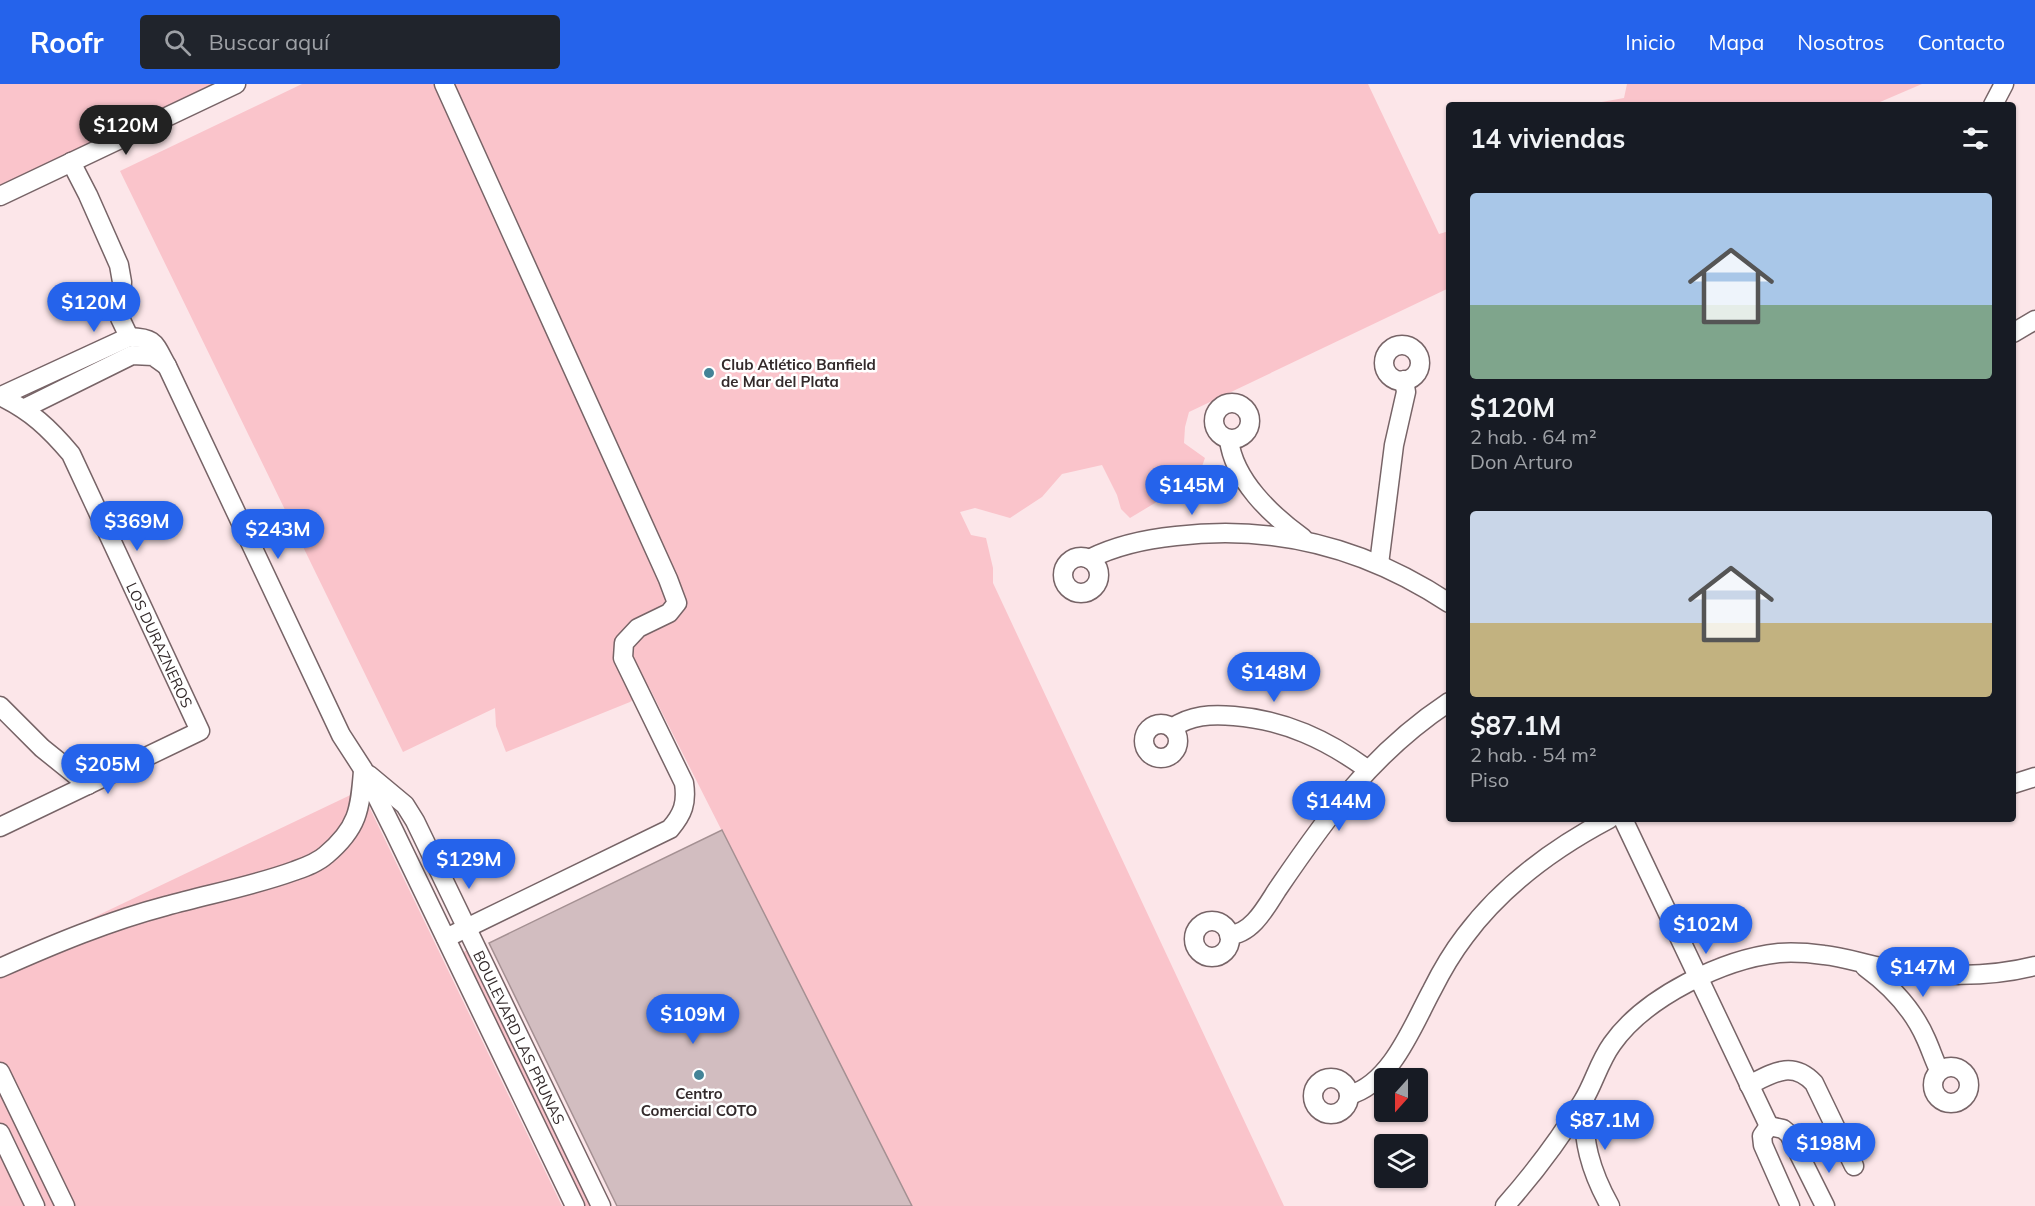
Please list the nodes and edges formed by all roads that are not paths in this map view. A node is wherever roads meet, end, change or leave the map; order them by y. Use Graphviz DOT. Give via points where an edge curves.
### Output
graph roads {
  1 [pos="236,84"];
  2 [pos="444,84"];
  3 [pos="2004,84"];
  4 [pos="1995,102"];
  5 [pos="71,162"];
  6 [pos="0,196"];
  7 [pos="2035,320"];
  8 [pos="2016,331"];
  9 [pos="129,337"];
  10 [pos="167,366"];
  11 [pos="1404,380"];
  12 [pos="1,396"];
  13 [pos="25,408"];
  14 [pos="1229,440"];
  15 [pos="1305,539"];
  16 [pos="1089,560"];
  17 [pos="1379,564"];
  18 [pos="1446,601"];
  19 [pos="1446,704"];
  20 [pos="0,706"];
  21 [pos="1172,728"];
  22 [pos="1367,769"];
  23 [pos="363,770"];
  24 [pos="2035,777"];
  25 [pos="2016,783"];
  26 [pos="88,785"];
  27 [pos="1604,822"];
  28 [pos="1624,822"];
  29 [pos="0,827"];
  30 [pos="467,929"];
  31 [pos="1229,935"];
  32 [pos="446,938"];
  33 [pos="1860,963"];
  34 [pos="2035,966"];
  35 [pos="0,968"];
  36 [pos="1700,977"];
  37 [pos="1939,1070"];
  38 [pos="0,1071"];
  39 [pos="1749,1085"];
  40 [pos="1349,1095"];
  41 [pos="1585,1098"];
  42 [pos="1769,1126"];
  43 [pos="32,1138"];
  44 [pos="4,1141"];
  45 [pos="1854,1166"];
  46 [pos="1821,1198"];
  47 [pos="1790,1204"];
  48 [pos="35,1206"];
  49 [pos="65,1206"];
  50 [pos="575,1206"];
  51 [pos="601,1206"];
  52 [pos="1504,1206"];
  53 [pos="1610,1206"];
  1 -- 5 [label="street"];
  2 -- 30 [label="street" via="668,579 676,603 669,613 638,628 624,643 623,658 684,783 686,796 684,808 670,829"];
  3 -- 4 [label="street"];
  5 -- 6 [label="street"];
  5 -- 9 [label="street" via="119,266 120,318"];
  7 -- 8 [label="street"];
  9 -- 10 [label="street" via="154,343"];
  9 -- 12 [label="street"];
  10 -- 13 [label="street" via="153,356 132,355"];
  10 -- 23 [label="street" via="341,735"];
  11 -- 17 [label="street" via="1406,392 1394,445"];
  12 -- 13 [label="street, LOS DURAZNEROS"];
  13 -- 26 [label="street, LOS DURAZNEROS" via="71,454 200,731"];
  14 -- 15 [label="street" via="1236,465 1251,487 1279,520"];
  15 -- 16 [label="street" via="1261,533 1187,534 1131,543"];
  15 -- 17 [label="street"];
  17 -- 18 [label="street"];
  19 -- 22 [label="street"];
  20 -- 26 [label="street" via="42,748"];
  21 -- 22 [label="street" via="1205,715 1271,720 1328,743"];
  22 -- 31 [label="street" via="1315,834 1262,913 1237,935"];
  23 -- 30 [label="street, BOULEVARD LAS PRUNAS" via="405,805"];
  23 -- 32 [label="street, BOULEVARD LAS PRUNAS"];
  23 -- 35 [label="street" via="360,808 351,829 315,863 75,935"];
  24 -- 25 [label="street"];
  26 -- 29 [label="street"];
  27 -- 40 [label="street" via="1560,847 1508,888 1465,936 1394,1057 1369,1086"];
  28 -- 36 [label="street"];
  30 -- 32 [label="street"];
  30 -- 51 [label="street, BOULEVARD LAS PRUNAS"];
  32 -- 50 [label="street, BOULEVARD LAS PRUNAS"];
  33 -- 34 [label="street" via="1960,974"];
  33 -- 36 [label="street" via="1829,955 1779,953 1751,958"];
  33 -- 37 [label="street" via="1887,984 1909,1009"];
  36 -- 39 [label="street"];
  36 -- 41 [label="street" via="1655,1004 1623,1030 1611,1045"];
  38 -- 43 [label="street"];
  39 -- 42 [label="street"];
  39 -- 45 [label="street" via="1791,1070 1807,1076"];
  41 -- 52 [label="street" via="1542,1162"];
  41 -- 53 [label="street" via="1586,1147 1596,1180"];
  42 -- 46 [label="street" via="1789,1134"];
  42 -- 47 [label="street" via="1762,1136 1763,1145"];
  43 -- 44 [label="street"];
  43 -- 49 [label="street"];
  44 -- 48 [label="street"];
  46 -- 47 [label="street"];
}
